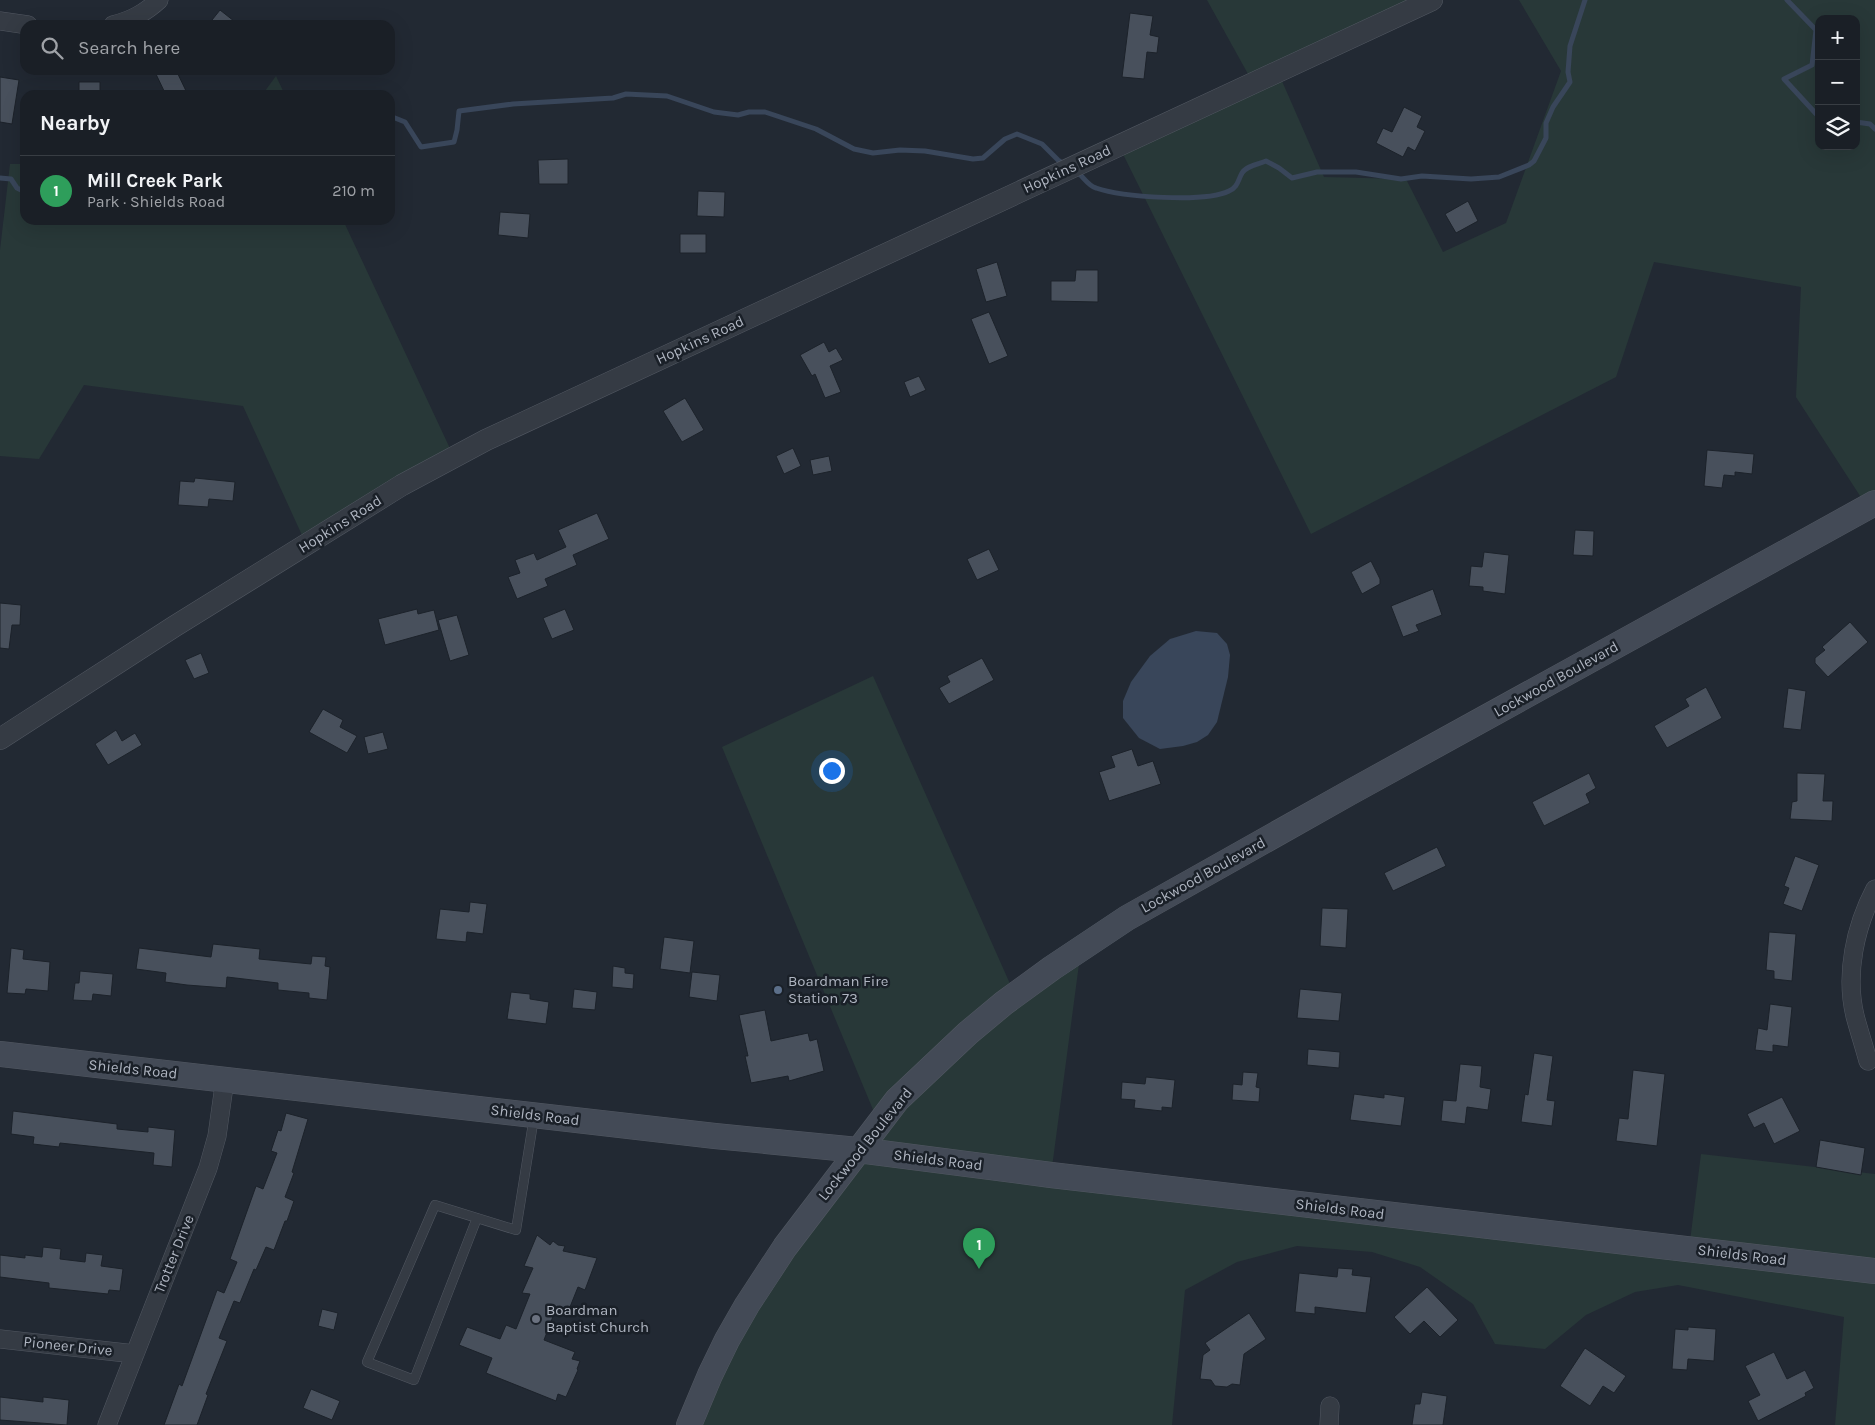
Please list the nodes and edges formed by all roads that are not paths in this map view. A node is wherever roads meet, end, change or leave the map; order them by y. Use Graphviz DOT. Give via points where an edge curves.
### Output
graph roads {
  1 [pos="159,0"];
  2 [pos="1432,0"];
  3 [pos="130,20"];
  4 [pos="0,21"];
  5 [pos="20,24"];
  6 [pos="1875,503"];
  7 [pos="0,739"];
  8 [pos="1875,889"];
  9 [pos="0,1054"];
  10 [pos="1868,1061"];
  11 [pos="225,1079"];
  12 [pos="535,1115"];
  13 [pos="858,1150"];
  14 [pos="477,1218"];
  15 [pos="1875,1271"];
  16 [pos="0,1339"];
  17 [pos="135,1354"];
  18 [pos="1330,1406"];
  19 [pos="107,1425"];
  20 [pos="689,1425"];
  21 [pos="1329,1425"];
  1 -- 3 [label="street"];
  2 -- 7 [label="street, Hopkins Road" via="563,403 445,461 175,626"];
  4 -- 5 [label="street"];
  6 -- 13 [label="main road, Lockwood Boulevard" via="1127,918 1052,968 968,1033 897,1100"];
  8 -- 10 [label="street" via="1856,939 1851,992"];
  9 -- 11 [label="main road, Shields Road"];
  11 -- 12 [label="main road, Shields Road"];
  11 -- 17 [label="street, Trotter Drive" via="217,1136 208,1168"];
  12 -- 13 [label="main road, Shields Road"];
  12 -- 14 [label="lane" via="516,1230"];
  13 -- 15 [label="main road, Shields Road"];
  13 -- 20 [label="main road, Lockwood Boulevard" via="785,1247 747,1304 710,1374"];
  14 -- 14 [label="lane" via="435,1205 366,1362 414,1380"];
  16 -- 17 [label="street, Pioneer Drive"];
  17 -- 19 [label="street, Trotter Drive"];
  18 -- 21 [label="street"];
}
